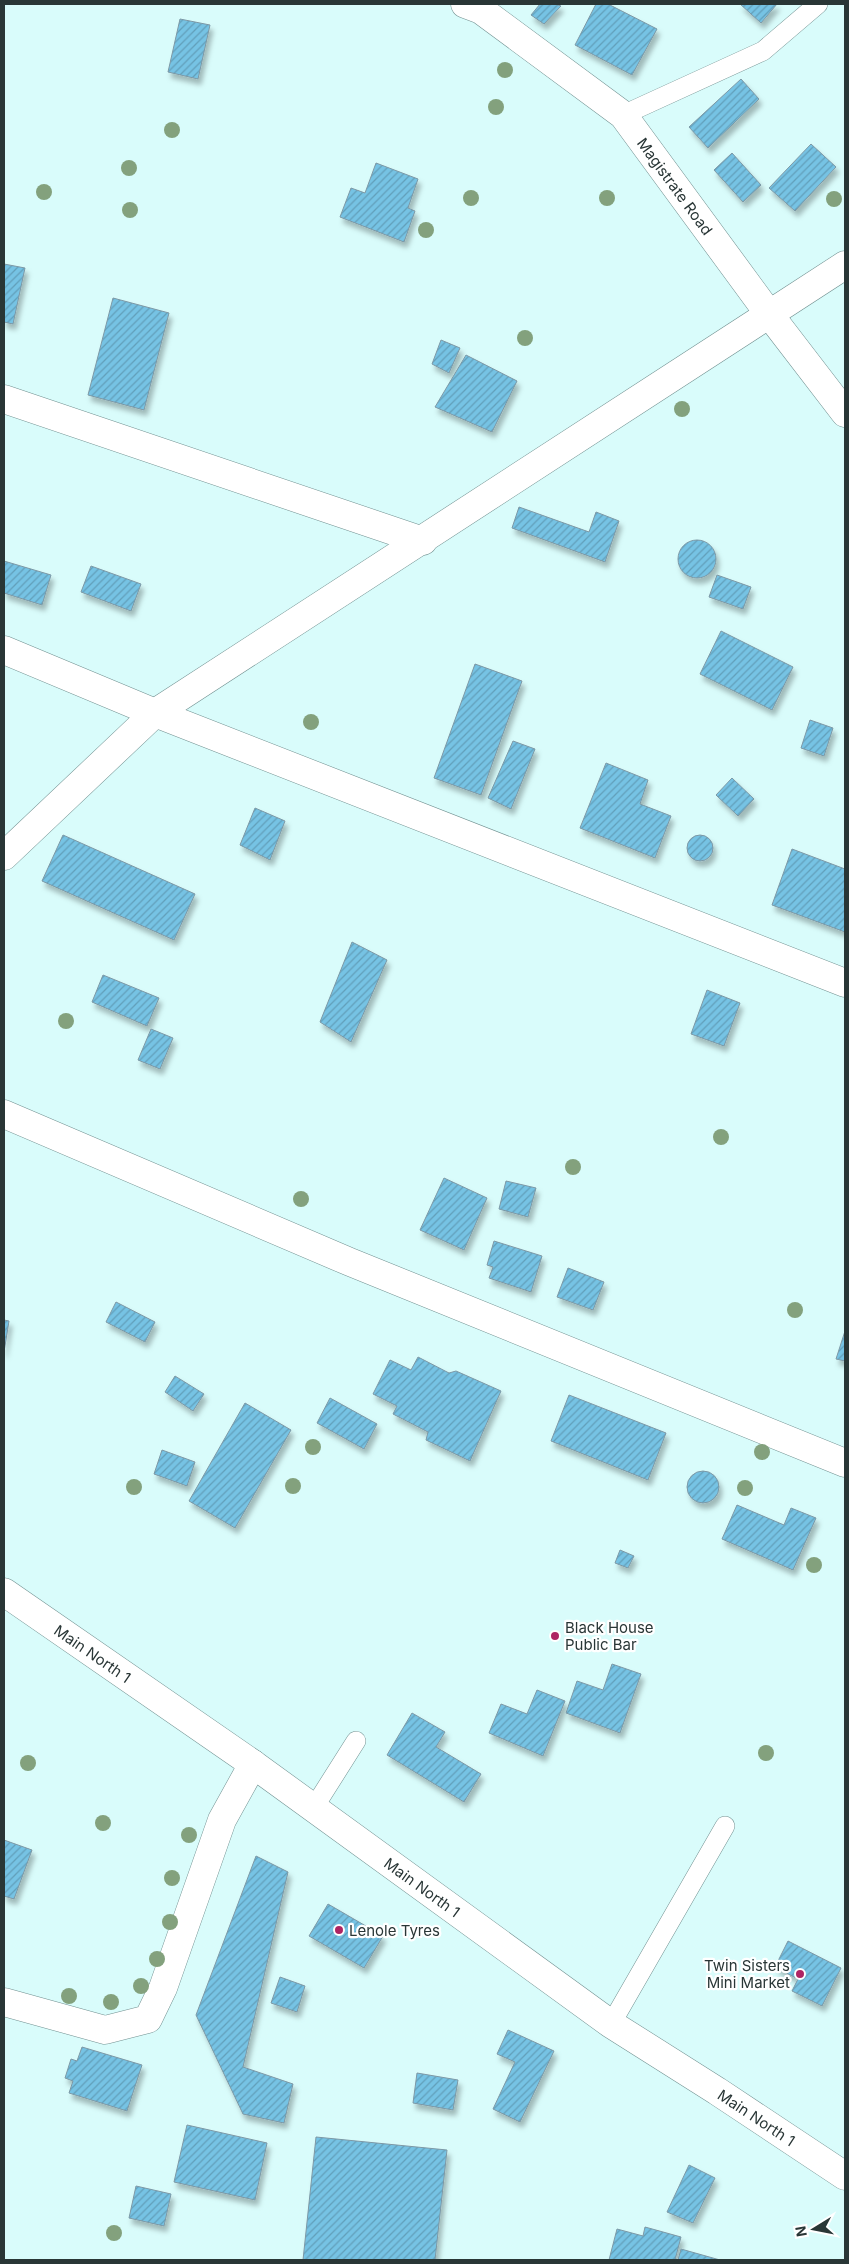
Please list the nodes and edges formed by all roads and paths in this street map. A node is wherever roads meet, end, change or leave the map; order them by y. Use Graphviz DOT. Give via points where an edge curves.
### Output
graph roads {
  1 [pos="465,4"];
  2 [pos="818,4"];
  3 [pos="623,115"];
  4 [pos="845,265"];
  5 [pos="769,314"];
  6 [pos="4,400"];
  7 [pos="845,413"];
  8 [pos="423,541"];
  9 [pos="4,650"];
  10 [pos="155,713"];
  11 [pos="4,856"];
  12 [pos="845,983"];
  13 [pos="4,1114"];
  14 [pos="845,1463"];
  15 [pos="4,1592"];
  16 [pos="356,1741"];
  17 [pos="254,1764"];
  18 [pos="313,1808"];
  19 [pos="725,1826"];
  20 [pos="4,2002"];
  21 [pos="611,2024"];
  22 [pos="845,2176"];
  1 -- 3 [label="street, Magistrate Road" via="481,10"];
  2 -- 3 [label="lane" via="762,51"];
  3 -- 5 [label="street, Magistrate Road"];
  4 -- 5 [label="street"];
  5 -- 7 [label="street, Magistrate Road"];
  5 -- 8 [label="street"];
  6 -- 8 [label="street"];
  8 -- 10 [label="street"];
  9 -- 10 [label="street"];
  10 -- 11 [label="street"];
  10 -- 12 [label="street"];
  13 -- 14 [label="street" via="350,1262"];
  15 -- 17 [label="street, Main North 1"];
  16 -- 18 [label="lane"];
  17 -- 18 [label="street, Main North 1"];
  17 -- 20 [label="street" via="222,1820 163,1988 148,2019 105,2030"];
  18 -- 21 [label="street, Main North 1"];
  19 -- 21 [label="lane"];
  21 -- 22 [label="street, Main North 1"];
}
